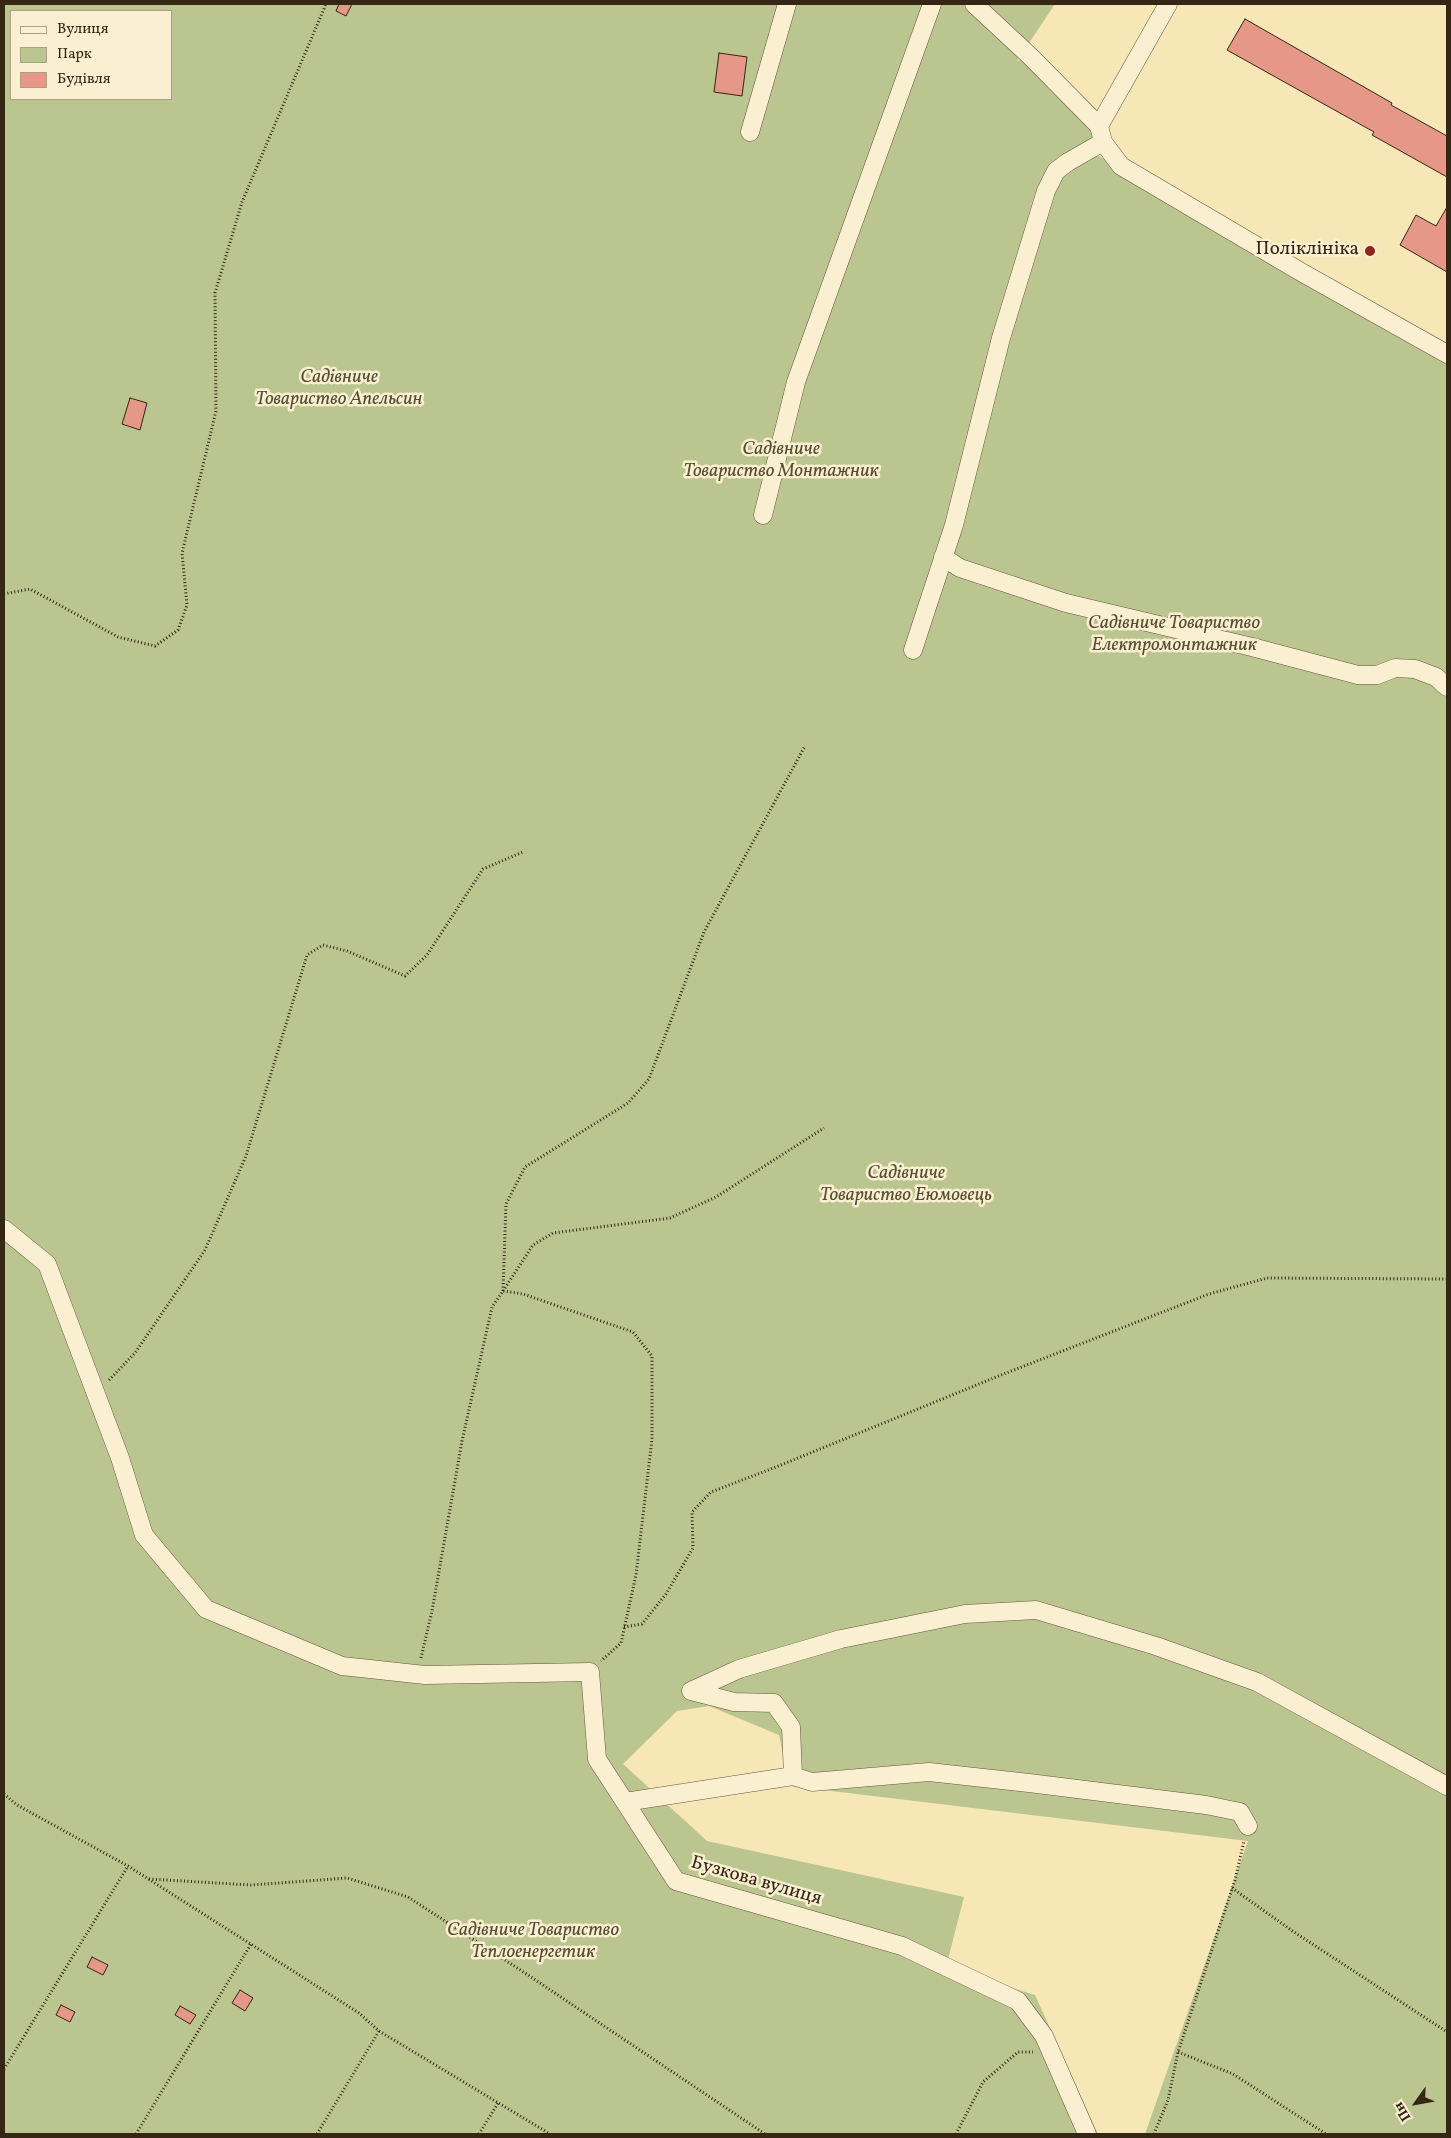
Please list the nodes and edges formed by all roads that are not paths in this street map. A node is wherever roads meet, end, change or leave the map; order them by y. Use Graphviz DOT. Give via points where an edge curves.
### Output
graph roads {
  1 [pos="787,4"];
  2 [pos="932,4"];
  3 [pos="974,4"];
  4 [pos="1168,4"];
  5 [pos="750,132"];
  6 [pos="1101,134"];
  7 [pos="1447,354"];
  8 [pos="763,515"];
  9 [pos="944,557"];
  10 [pos="913,650"];
  11 [pos="1447,687"];
  12 [pos="4,1229"];
  13 [pos="793,1776"];
  14 [pos="1447,1786"];
  15 [pos="625,1802"];
  16 [pos="1248,1826"];
  17 [pos="1087,2134"];
  1 -- 5 [label="street"];
  2 -- 8 [label="street" via="796,382"];
  3 -- 6 [label="street" via="1031,57"];
  4 -- 6 [label="street"];
  6 -- 7 [label="street" via="1121,166"];
  6 -- 9 [label="street" via="1056,171 1046,191 1001,338"];
  9 -- 10 [label="street"];
  9 -- 11 [label="street" via="966,570 1066,603 1358,675 1377,675 1395,668 1415,669 1436,677"];
  12 -- 15 [label="street, Бузкова вулиця" via="47,1264 120,1458 144,1535 206,1609 342,1666 424,1674 590,1672 597,1759"];
  13 -- 14 [label="street" via="791,1727 774,1703 734,1702 690,1691 738,1669 841,1639 965,1614 1036,1610 1156,1646 1257,1682"];
  13 -- 15 [label="street"];
  13 -- 16 [label="street" via="812,1782 929,1772 1215,1807 1240,1812"];
  15 -- 17 [label="street, Бузкова вулиця" via="676,1881 902,1946 1018,2001 1044,2036"];
}
